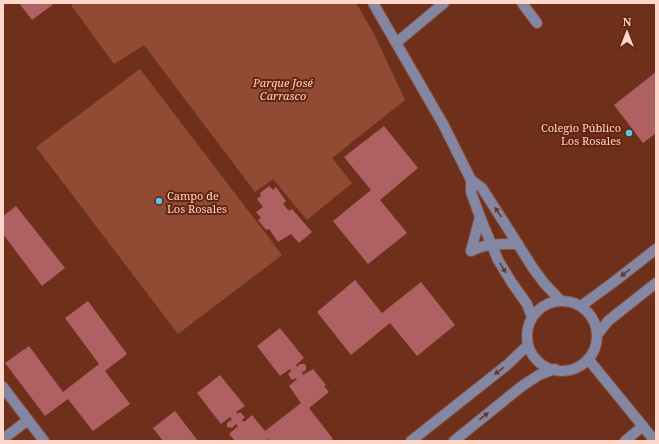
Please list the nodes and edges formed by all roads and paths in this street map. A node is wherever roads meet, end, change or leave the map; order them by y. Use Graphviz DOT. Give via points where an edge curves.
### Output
graph roads {
  1 [pos="373,3"];
  2 [pos="444,3"];
  3 [pos="522,3"];
  4 [pos="537,23"];
  5 [pos="396,43"];
  6 [pos="471,180"];
  7 [pos="480,217"];
  8 [pos="491,244"];
  9 [pos="518,244"];
  10 [pos="656,249"];
  11 [pos="656,283"];
  12 [pos="561,301"];
  13 [pos="581,306"];
  14 [pos="532,317"];
  15 [pos="597,335"];
  16 [pos="528,345"];
  17 [pos="588,359"];
  18 [pos="555,370"];
  19 [pos="3,387"];
  20 [pos="28,420"];
  21 [pos="643,426"];
  22 [pos="3,439"];
  23 [pos="44,441"];
  24 [pos="411,441"];
  25 [pos="454,441"];
  26 [pos="625,441"];
  27 [pos="655,441"];
  1 -- 5 [label="street"];
  2 -- 5 [label="street"];
  3 -- 4 [label="street"];
  5 -- 6 [label="street" via="443,124"];
  6 -- 7 [label="street" via="471,192"];
  9 -- 6 [label="street, one-way" via="482,188"];
  7 -- 8 [label="street"];
  7 -- 8 [label="street" via="471,250"];
  8 -- 9 [label="street"];
  8 -- 14 [label="street, one-way" via="498,260 527,304"];
  9 -- 12 [label="street" via="544,283"];
  10 -- 13 [label="street, one-way"];
  11 -- 15 [label="street" via="608,320"];
  12 -- 13 [label="street"];
  12 -- 14 [label="street" via="539,308"];
  13 -- 15 [label="street" via="595,324"];
  14 -- 16 [label="street" via="528,326"];
  15 -- 17 [label="street"];
  16 -- 18 [label="street" via="538,361"];
  16 -- 24 [label="street, one-way" via="507,365"];
  17 -- 18 [label="street" via="573,369"];
  17 -- 21 [label="street"];
  25 -- 18 [label="street, one-way" via="522,386 539,375"];
  19 -- 20 [label="street"];
  20 -- 22 [label="street"];
  20 -- 23 [label="street"];
  21 -- 26 [label="street"];
  21 -- 27 [label="street"];
}
